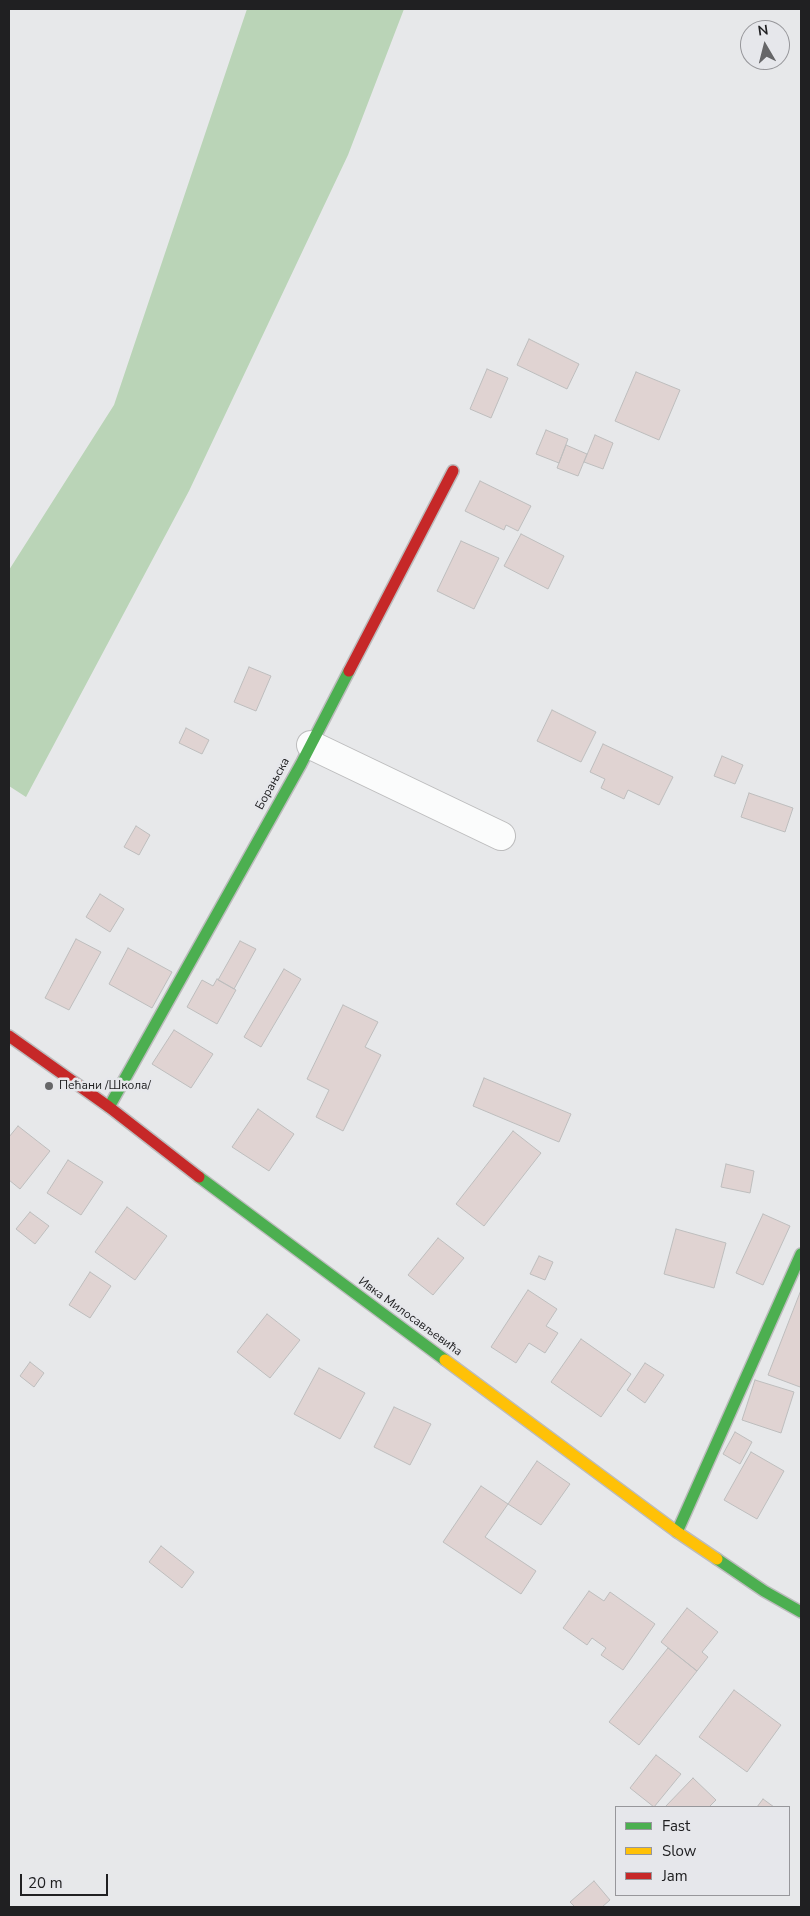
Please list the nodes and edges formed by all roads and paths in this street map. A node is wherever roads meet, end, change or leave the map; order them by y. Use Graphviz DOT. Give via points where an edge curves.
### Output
graph roads {
  1 [pos="454,471"];
  2 [pos="311,745"];
  3 [pos="501,836"];
  4 [pos="9,1036"];
  5 [pos="109,1107"];
  6 [pos="801,1254"];
  7 [pos="677,1532"];
  8 [pos="801,1612"];
  1 -- 2 [label="street, Борањска"];
  2 -- 3 [label="street"];
  2 -- 5 [label="street, Борањска"];
  4 -- 5 [label="street, Ивка Милосављевића"];
  5 -- 7 [label="street, Ивка Милосављевића" via="241,1210"];
  6 -- 7 [label="street"];
  7 -- 8 [label="street, Ивка Милосављевића"];
}
